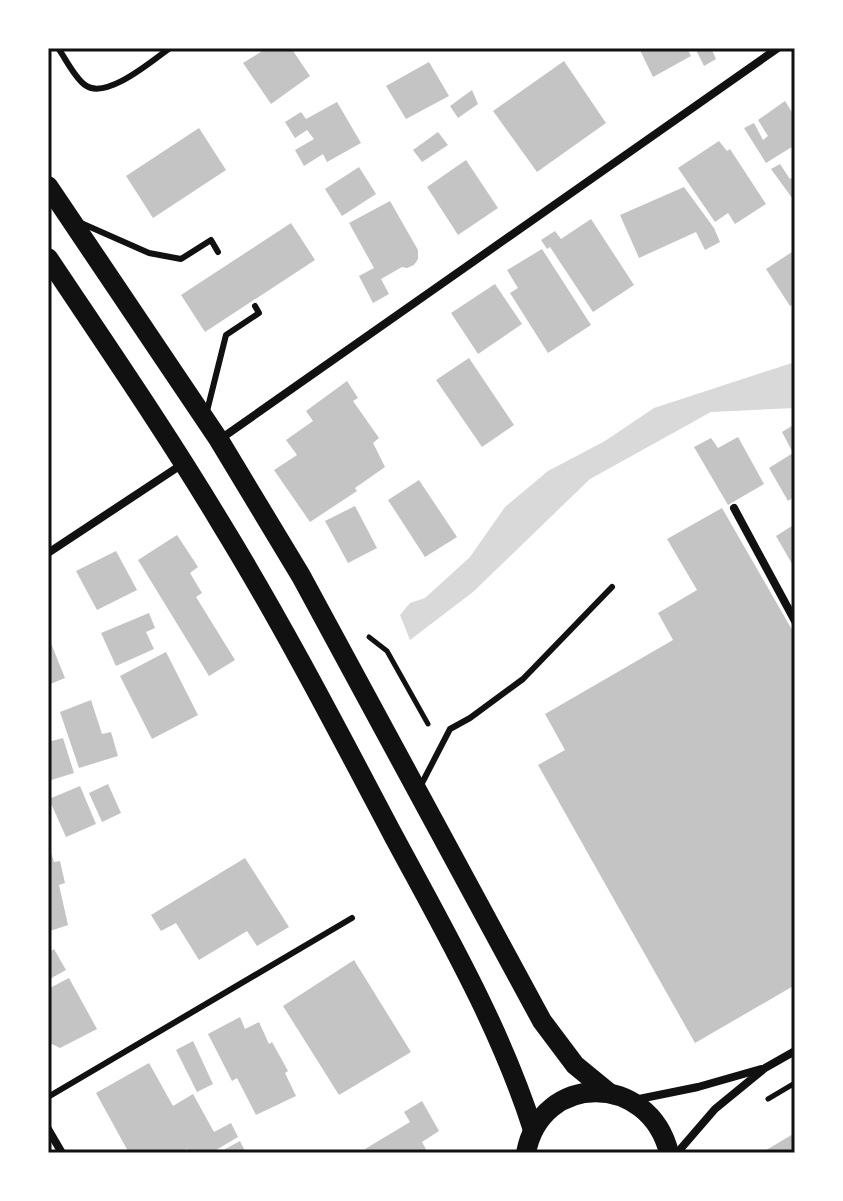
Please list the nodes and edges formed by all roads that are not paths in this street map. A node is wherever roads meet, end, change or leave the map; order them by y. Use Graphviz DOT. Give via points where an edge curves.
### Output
graph roads {
  1 [pos="58,48"];
  2 [pos="170,48"];
  3 [pos="778,48"];
  4 [pos="48,186"];
  5 [pos="70,218"];
  6 [pos="218,252"];
  7 [pos="48,258"];
  8 [pos="255,306"];
  9 [pos="205,419"];
  10 [pos="219,440"];
  11 [pos="184,462"];
  12 [pos="734,508"];
  13 [pos="48,553"];
  14 [pos="612,587"];
  15 [pos="795,621"];
  16 [pos="418,792"];
  17 [pos="352,918"];
  18 [pos="795,1051"];
  19 [pos="765,1068"];
  20 [pos="608,1092"];
  21 [pos="48,1097"];
  22 [pos="633,1101"];
  23 [pos="48,1129"];
  24 [pos="533,1130"];
  25 [pos="62,1153"];
  26 [pos="526,1153"];
  27 [pos="669,1153"];
  28 [pos="677,1153"];
  1 -- 2 [label="lane" via="90,88 115,84"];
  3 -- 10 [label="street"];
  4 -- 5 [label="main road"];
  5 -- 6 [label="lane" via="149,253 181,259 211,240"];
  5 -- 9 [label="main road"];
  7 -- 11 [label="main road"];
  8 -- 9 [label="lane" via="259,313 226,335"];
  9 -- 10 [label="main road"];
  10 -- 16 [label="main road" via="301,576"];
  11 -- 13 [label="street"];
  11 -- 24 [label="main road" via="300,660 435,914 501,1044"];
  12 -- 15 [label="street"];
  14 -- 16 [label="lane" via="523,679 450,729"];
  16 -- 20 [label="main road" via="542,1021 575,1065"];
  17 -- 21 [label="lane"];
  18 -- 19 [label="street"];
  19 -- 22 [label="street"];
  19 -- 28 [label="street" via="715,1109"];
  20 -- 22 [label="main road"];
  20 -- 24 [label="main road" via="585,1092 565,1100 546,1112"];
  22 -- 27 [label="main road" via="652,1116"];
  23 -- 25 [label="street"];
  24 -- 26 [label="main road"];
}
